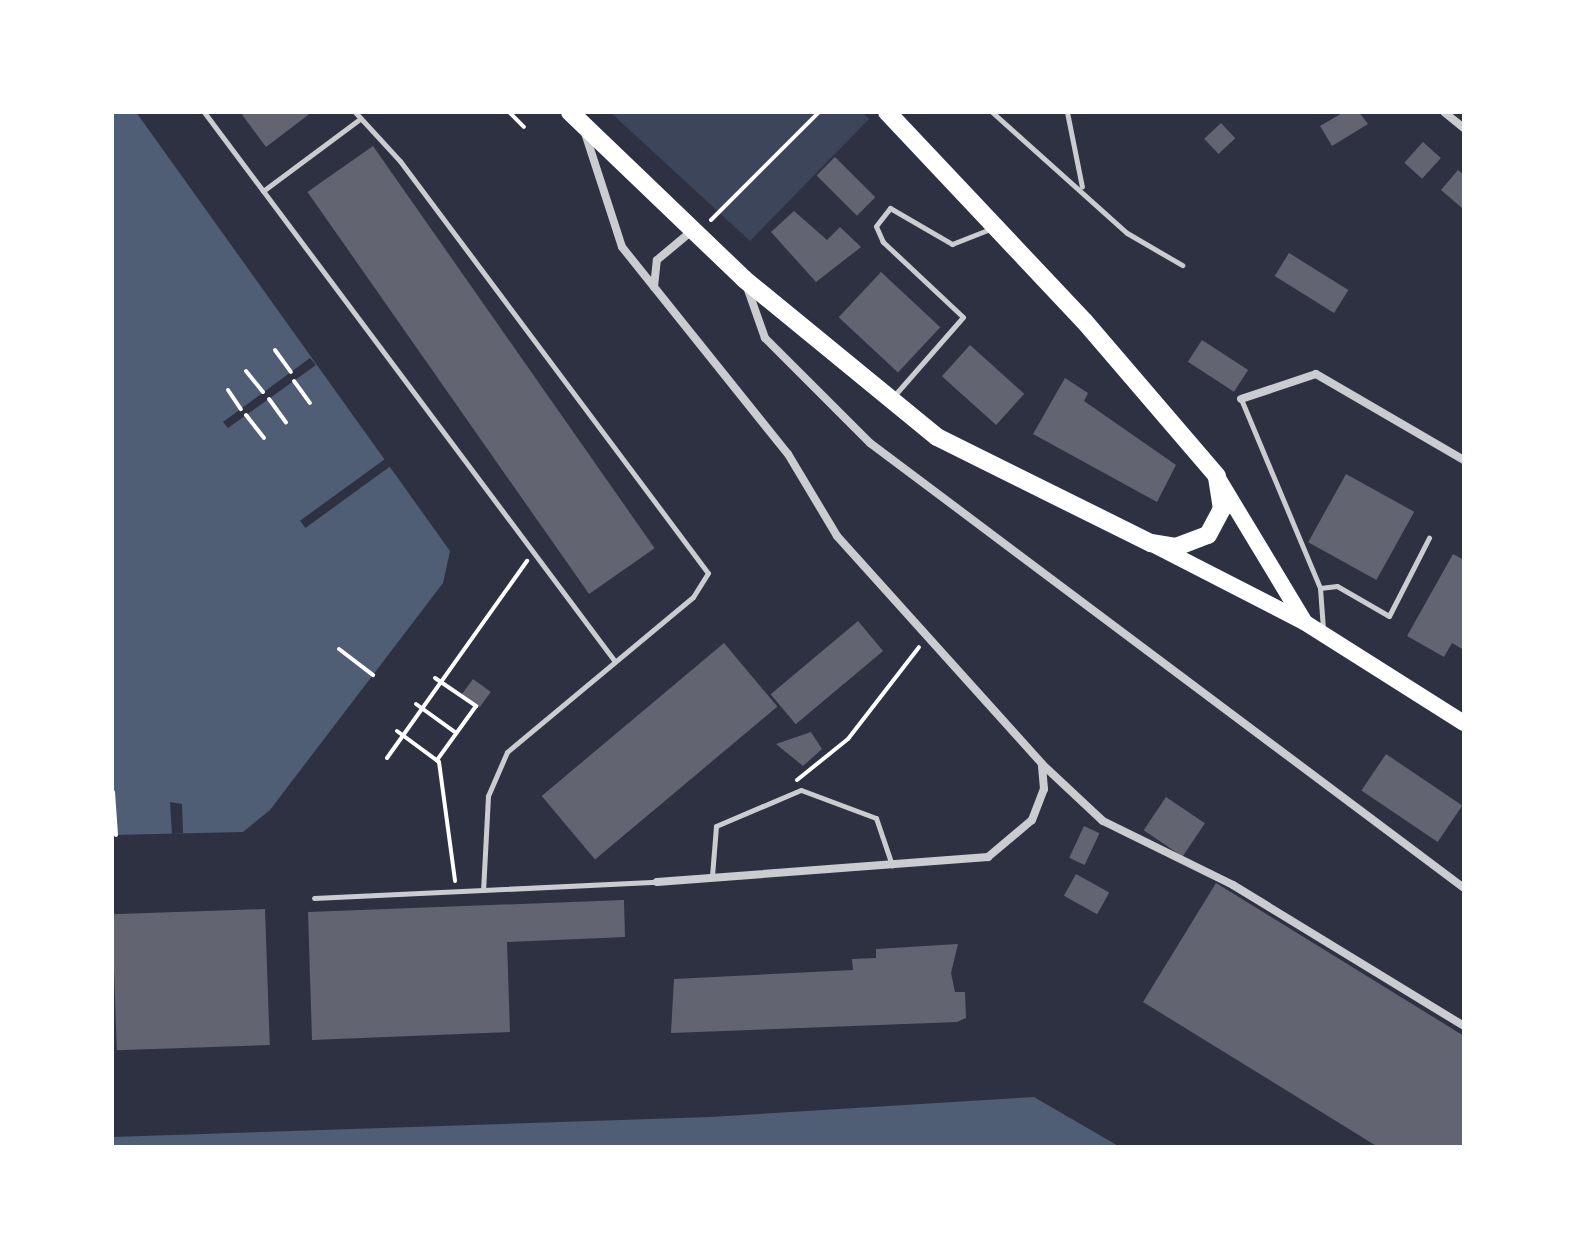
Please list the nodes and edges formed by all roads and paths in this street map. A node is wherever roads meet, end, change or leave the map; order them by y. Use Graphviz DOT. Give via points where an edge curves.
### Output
graph roads {
  1 [pos="204,112"];
  2 [pos="355,112"];
  3 [pos="509,112"];
  4 [pos="819,112"];
  5 [pos="887,112"];
  6 [pos="992,112"];
  7 [pos="1067,112"];
  8 [pos="1444,112"];
  9 [pos="576,118"];
  10 [pos="360,119"];
  11 [pos="524,127"];
  12 [pos="1464,128"];
  13 [pos="1082,188"];
  14 [pos="263,191"];
  15 [pos="701,226"];
  16 [pos="996,227"];
  17 [pos="1182,265"];
  18 [pos="744,279"];
  19 [pos="654,287"];
  20 [pos="275,350"];
  21 [pos="246,371"];
  22 [pos="291,372"];
  23 [pos="294,381"];
  24 [pos="228,390"];
  25 [pos="263,392"];
  26 [pos="269,399"];
  27 [pos="1241,399"];
  28 [pos="310,403"];
  29 [pos="887,403"];
  30 [pos="241,409"];
  31 [pos="246,415"];
  32 [pos="286,422"];
  33 [pos="264,438"];
  34 [pos="1464,460"];
  35 [pos="1217,476"];
  36 [pos="1429,538"];
  37 [pos="1151,543"];
  38 [pos="533,552"];
  39 [pos="1320,588"];
  40 [pos="1304,622"];
  41 [pos="1324,635"];
  42 [pos="929,636"];
  43 [pos="339,649"];
  44 [pos="614,660"];
  45 [pos="373,675"];
  46 [pos="435,678"];
  47 [pos="416,704"];
  48 [pos="1464,723"];
  49 [pos="397,731"];
  50 [pos="456,733"];
  51 [pos="387,758"];
  52 [pos="437,760"];
  53 [pos="1042,764"];
  54 [pos="113,792"];
  55 [pos="790,793"];
  56 [pos="116,835"];
  57 [pos="892,865"];
  58 [pos="712,876"];
  59 [pos="657,882"];
  60 [pos="1464,888"];
  61 [pos="483,890"];
  62 [pos="457,891"];
  63 [pos="314,898"];
  64 [pos="1464,1026"];
  1 -- 14 [label="lane"];
  2 -- 10 [label="lane"];
  3 -- 11 [label="path"];
  4 -- 15 [label="path"];
  5 -- 16 [label="main road"];
  6 -- 13 [label="lane"];
  7 -- 13 [label="lane"];
  8 -- 12 [label="street"];
  9 -- 15 [label="main road"];
  9 -- 19 [label="street" via="622,247"];
  10 -- 14 [label="lane"];
  10 -- 44 [label="lane" via="400,161 706,568 697,594"];
  13 -- 17 [label="lane" via="1127,233"];
  14 -- 38 [label="lane"];
  15 -- 18 [label="main road"];
  15 -- 19 [label="street" via="657,260"];
  16 -- 29 [label="lane" via="952,244 890,208 876,226 883,242 963,317"];
  16 -- 35 [label="main road"];
  18 -- 29 [label="main road"];
  18 -- 60 [label="street" via="765,338 870,443"];
  19 -- 42 [label="street" via="788,454 837,536"];
  20 -- 22 [label="path"];
  21 -- 25 [label="path"];
  23 -- 28 [label="path"];
  24 -- 30 [label="path"];
  26 -- 32 [label="path"];
  27 -- 34 [label="street" via="1316,374"];
  27 -- 39 [label="lane"];
  29 -- 37 [label="main road" via="991,468"];
  31 -- 33 [label="path"];
  35 -- 37 [label="main road" via="1222,509 1208,535 1176,547"];
  35 -- 40 [label="main road"];
  36 -- 39 [label="lane" via="1389,616 1337,586"];
  37 -- 40 [label="main road"];
  38 -- 44 [label="lane"];
  38 -- 51 [label="path"];
  39 -- 41 [label="lane"];
  40 -- 41 [label="main road"];
  41 -- 48 [label="main road"];
  42 -- 53 [label="street"];
  42 -- 55 [label="path" via="848,739 801,771"];
  43 -- 45 [label="path"];
  44 -- 61 [label="lane" via="500,762 488,796"];
  46 -- 50 [label="path" via="476,706"];
  47 -- 50 [label="path"];
  49 -- 52 [label="path"];
  50 -- 52 [label="path"];
  52 -- 62 [label="path"];
  53 -- 57 [label="street" via="1037,810 1005,848 976,860"];
  53 -- 64 [label="street" via="1103,821 1233,885"];
  54 -- 56 [label="path"];
  55 -- 57 [label="lane" via="812,792 876,818"];
  55 -- 58 [label="lane" via="716,826"];
  57 -- 58 [label="street"];
  58 -- 59 [label="street"];
  59 -- 61 [label="lane"];
  61 -- 62 [label="lane"];
  62 -- 63 [label="lane"];
}
